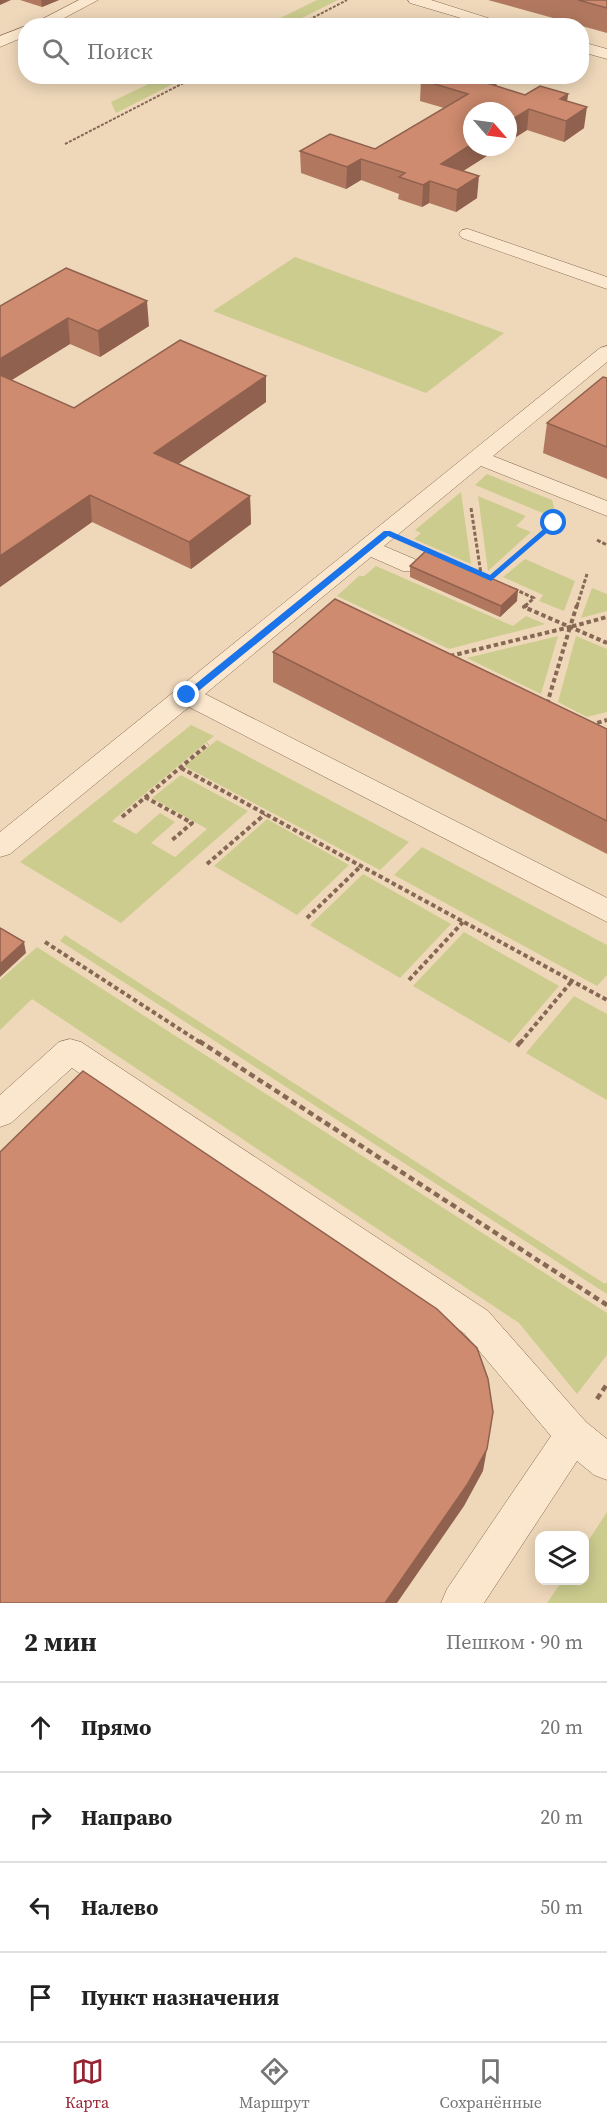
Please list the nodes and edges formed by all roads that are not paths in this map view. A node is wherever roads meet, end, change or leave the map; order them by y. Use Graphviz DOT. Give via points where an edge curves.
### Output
graph roads {
  1 [pos="91,0"];
  2 [pos="415,0"];
  3 [pos="53,18"];
  4 [pos="478,18"];
  5 [pos="18,34"];
  6 [pos="0,42"];
  7 [pos="589,49"];
  8 [pos="607,54"];
  9 [pos="468,234"];
  10 [pos="607,283"];
  11 [pos="605,356"];
  12 [pos="480,458"];
  13 [pos="607,509"];
  14 [pos="368,548"];
  15 [pos="411,566"];
  16 [pos="187,695"];
  17 [pos="0,847"];
  18 [pos="607,910"];
  19 [pos="0,1114"];
  20 [pos="573,1435"];
  21 [pos="607,1462"];
  22 [pos="461,1603"];
  1 -- 3 [label="lane"];
  2 -- 4 [label="lane"];
  5 -- 6 [label="lane"];
  7 -- 8 [label="lane"];
  9 -- 10 [label="lane"];
  11 -- 12 [label="lane"];
  12 -- 13 [label="lane"];
  12 -- 14 [label="lane"];
  14 -- 15 [label="lane"];
  14 -- 16 [label="lane"];
  16 -- 17 [label="lane"];
  16 -- 18 [label="lane"];
  19 -- 20 [label="lane" via="70,1051 476,1322"];
  20 -- 21 [label="lane"];
  20 -- 22 [label="lane"];
}
